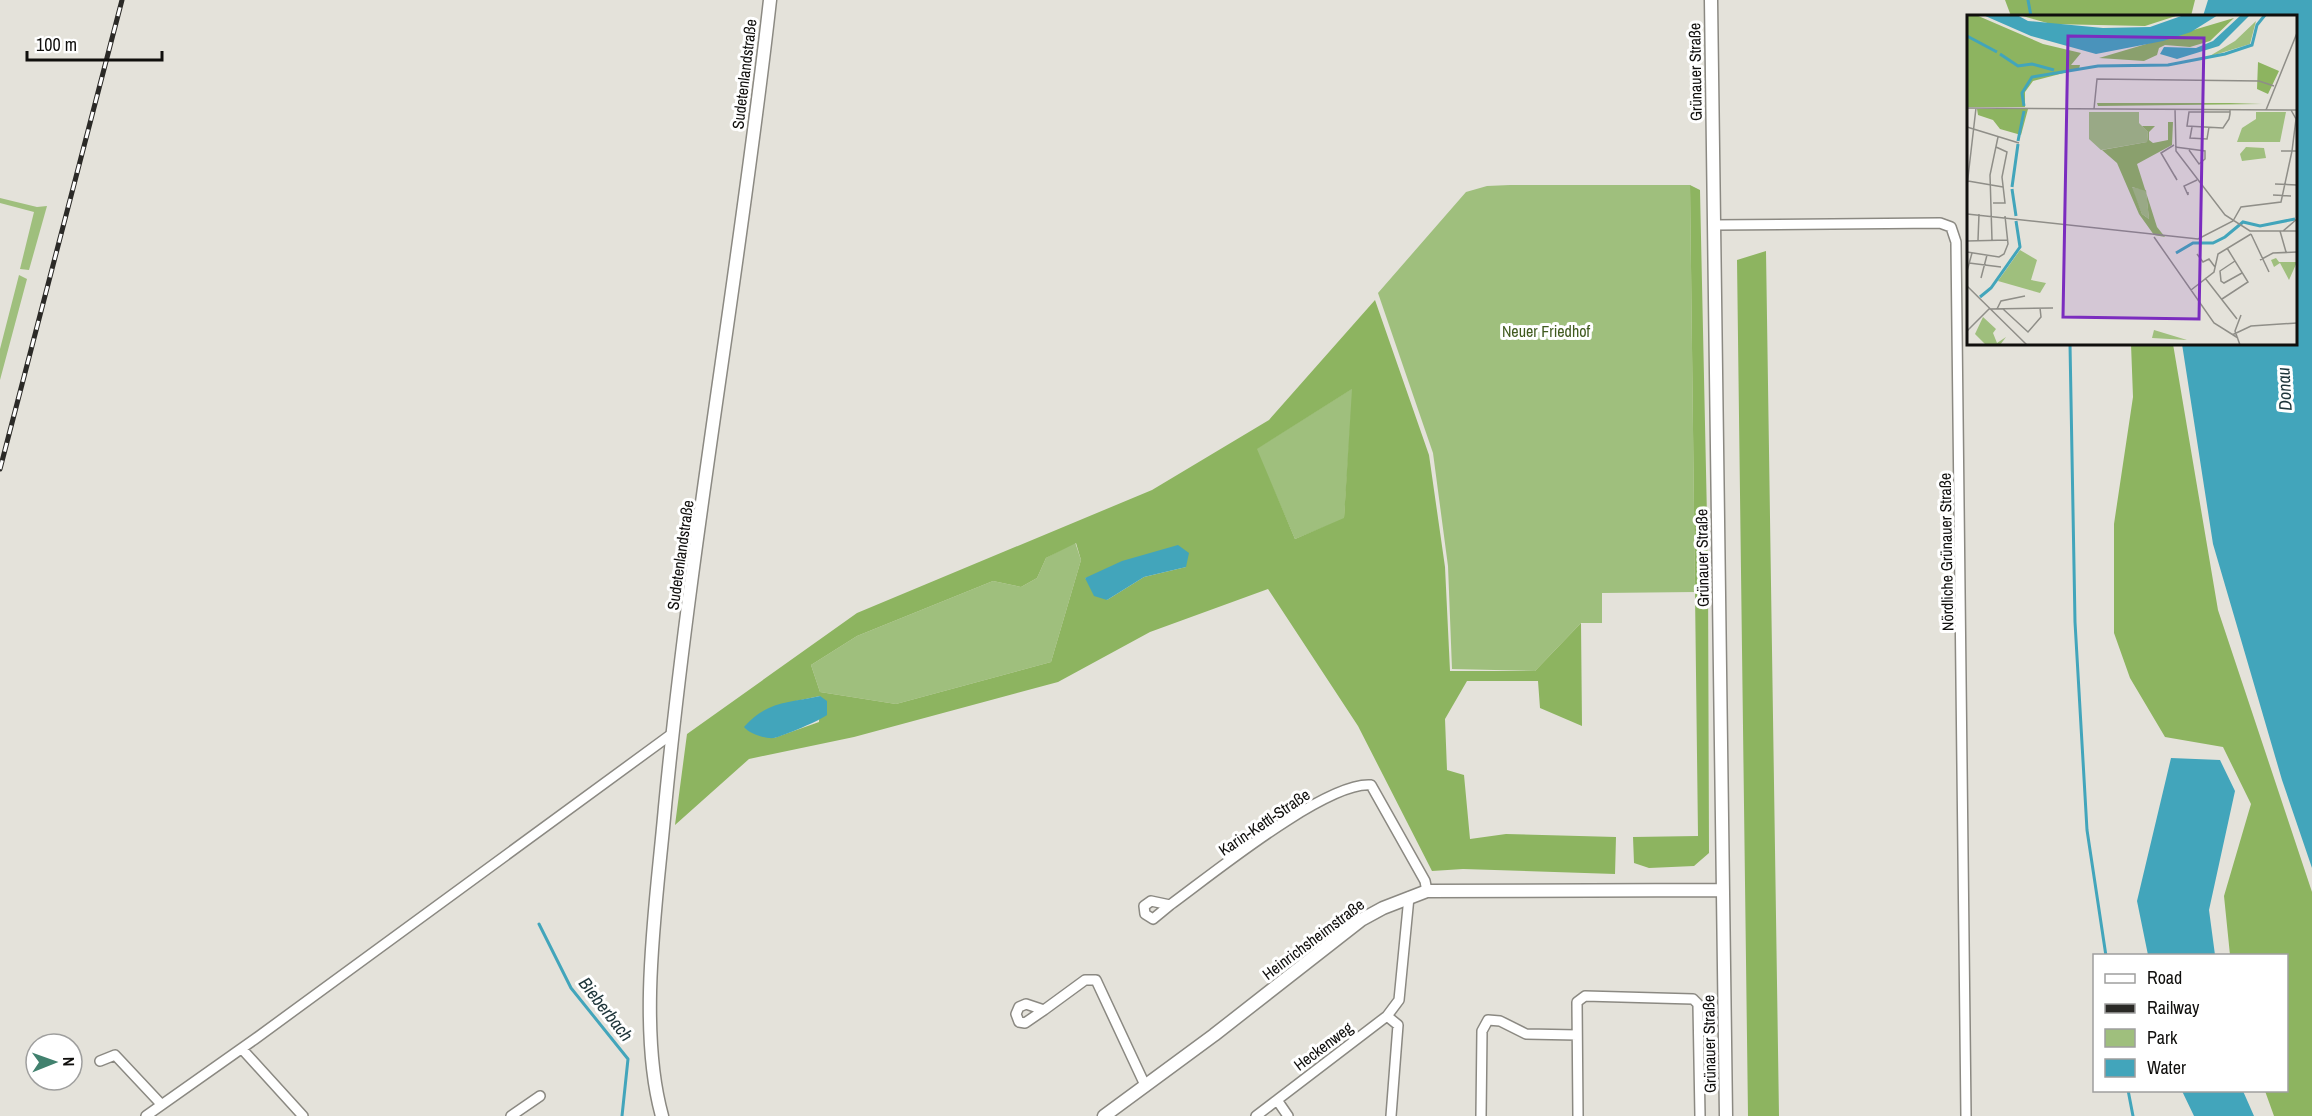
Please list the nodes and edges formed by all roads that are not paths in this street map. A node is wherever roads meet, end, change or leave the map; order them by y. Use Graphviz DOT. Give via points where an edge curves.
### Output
graph roads {
  1 [pos="770,0"];
  2 [pos="1711,0"];
  3 [pos="1714,225"];
  4 [pos="672,733"];
  5 [pos="1722,890"];
  6 [pos="1427,891"];
  7 [pos="1409,897"];
  8 [pos="1170,905"];
  9 [pos="1044,1010"];
  10 [pos="1387,1016"];
  11 [pos="1577,1035"];
  12 [pos="242,1049"];
  13 [pos="100,1061"];
  14 [pos="1145,1085"];
  15 [pos="540,1096"];
  16 [pos="1277,1100"];
  17 [pos="161,1104"];
  18 [pos="146,1116"];
  19 [pos="303,1116"];
  20 [pos="511,1116"];
  21 [pos="662,1116"];
  22 [pos="1104,1116"];
  23 [pos="1256,1116"];
  24 [pos="1288,1116"];
  25 [pos="1391,1116"];
  26 [pos="1481,1116"];
  27 [pos="1578,1116"];
  28 [pos="1700,1116"];
  29 [pos="1726,1116"];
  30 [pos="1966,1116"];
  1 -- 4 [label="street, Sudetenlandstraße"];
  2 -- 3 [label="street, Grünauer Straße"];
  3 -- 5 [label="street, Grünauer Straße"];
  3 -- 30 [label="street, Nördliche Grünauer Straße" via="1940,223 1951,227 1956,242"];
  4 -- 12 [label="street"];
  4 -- 21 [label="street, Sudetenlandstraße" via="651,990 654,1072"];
  5 -- 6 [label="street, Heinrichsheimstraße"];
  5 -- 29 [label="street, Grünauer Straße"];
  6 -- 7 [label="street, Heinrichsheimstraße"];
  6 -- 8 [label="street, Karin-Kettl-Straße" via="1425,880 1371,785 1364,784 1331,796 1285,823"];
  7 -- 10 [label="street, Heckenweg" via="1399,1000"];
  7 -- 14 [label="street, Heinrichsheimstraße" via="1361,920"];
  9 -- 14 [label="street" via="1085,980 1096,980"];
  10 -- 16 [label="street, Heckenweg"];
  10 -- 25 [label="street" via="1398,1025"];
  11 -- 26 [label="street" via="1526,1034 1500,1021 1488,1020 1482,1030"];
  11 -- 27 [label="street"];
  11 -- 28 [label="street" via="1577,1002 1585,996 1693,999 1698,1004"];
  12 -- 17 [label="street"];
  12 -- 19 [label="street"];
  13 -- 17 [label="street" via="115,1055"];
  14 -- 22 [label="street, Heinrichsheimstraße"];
  15 -- 20 [label="street"];
  16 -- 23 [label="street, Heckenweg"];
  16 -- 24 [label="street"];
  17 -- 18 [label="street"];
}
